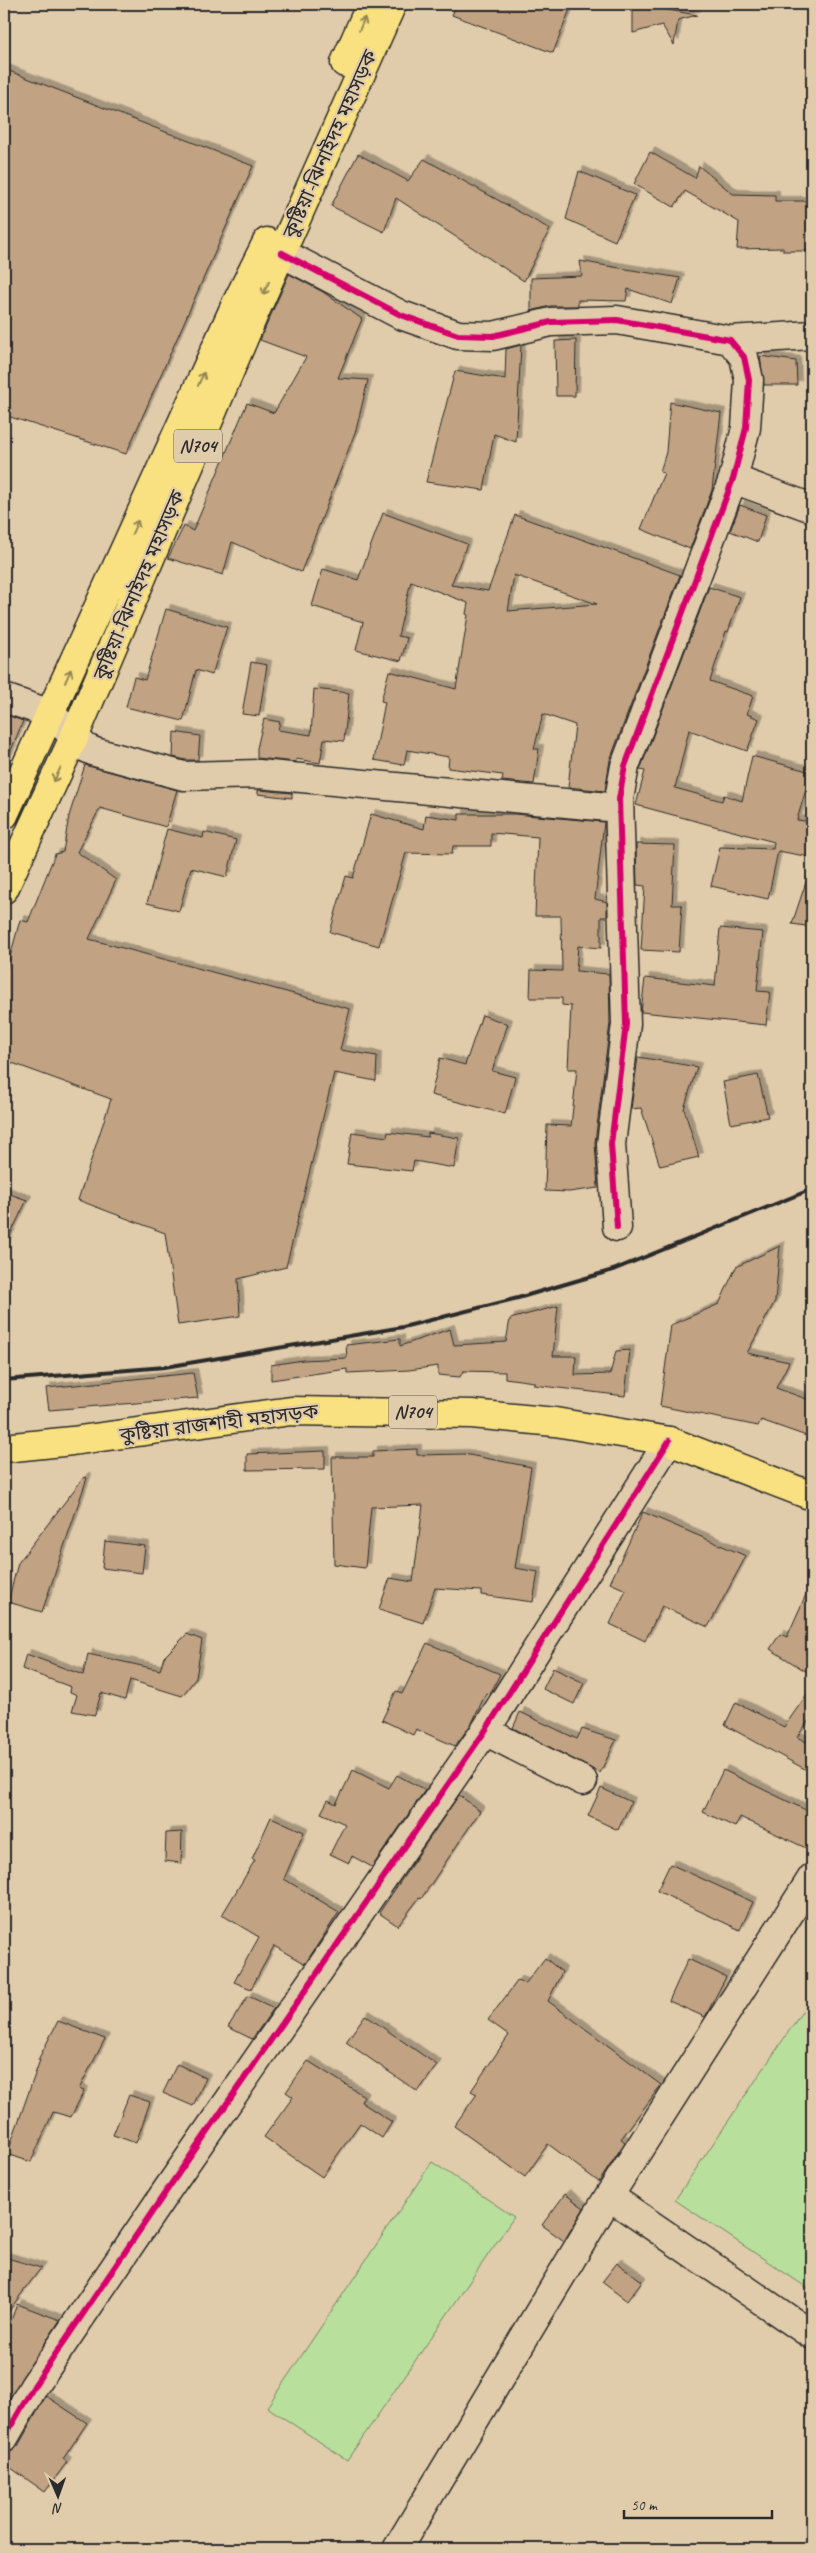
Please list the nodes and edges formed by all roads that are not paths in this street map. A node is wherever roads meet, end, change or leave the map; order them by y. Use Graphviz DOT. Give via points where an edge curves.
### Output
graph roads {
  1 [pos="371,4"];
  2 [pos="392,4"];
  3 [pos="355,64"];
  4 [pos="282,253"];
  5 [pos="812,335"];
  6 [pos="730,340"];
  7 [pos="733,479"];
  8 [pos="812,508"];
  9 [pos="4,698"];
  10 [pos="51,714"];
  11 [pos="75,735"];
  12 [pos="619,808"];
  13 [pos="4,815"];
  14 [pos="4,887"];
  15 [pos="617,1227"];
  16 [pos="668,1441"];
  17 [pos="4,1448"];
  18 [pos="812,1496"];
  19 [pos="485,1731"];
  20 [pos="583,1781"];
  21 [pos="812,1878"];
  22 [pos="609,2196"];
  23 [pos="812,2335"];
  24 [pos="4,2438"];
  25 [pos="396,2549"];
  3 -- 1 [label="highway, কুষ্টিয়া-ঝিনাইদহ মহাসড়ক / N704, one-way"];
  2 -- 3 [label="highway, কুষ্টিয়া-ঝিনাইদহ মহাসড়ক / N704"];
  3 -- 4 [label="highway, কুষ্টিয়া-ঝিনাইদহ মহাসড়ক / N704"];
  10 -- 3 [label="highway, কুষ্টিয়া-ঝিনাইদহ মহাসড়ক / N704, one-way" via="236,304"];
  4 -- 6 [label="street" via="400,315 458,334 493,336 551,322 617,320"];
  4 -- 11 [label="highway, কুষ্টিয়া-ঝিনাইদহ মহাসড়ক / N704, one-way"];
  5 -- 6 [label="street"];
  6 -- 7 [label="street" via="744,357 749,380 746,428"];
  7 -- 8 [label="street"];
  7 -- 12 [label="street" via="625,766"];
  9 -- 10 [label="street"];
  10 -- 11 [label="street"];
  10 -- 13 [label="highway, কুষ্টিয়া-ঝিনাইদহ মহাসড়ক / N704"];
  11 -- 12 [label="street" via="86,748 95,752 184,776 259,774"];
  11 -- 14 [label="highway, কুষ্টিয়া-ঝিনাইদহ মহাসড়ক / N704, one-way"];
  12 -- 15 [label="street" via="626,1024 612,1144"];
  16 -- 17 [label="highway, কুষ্টিয়া রাজশাহী মহাসড়ক / N704" via="555,1422 472,1414 322,1410 290,1411"];
  16 -- 18 [label="highway, কুষ্টিয়া রাজশাহী মহাসড়ক / N704"];
  16 -- 19 [label="street"];
  19 -- 20 [label="street"];
  19 -- 24 [label="street" via="50,2361"];
  21 -- 22 [label="street"];
  22 -- 23 [label="street"];
  22 -- 25 [label="street"];
}
